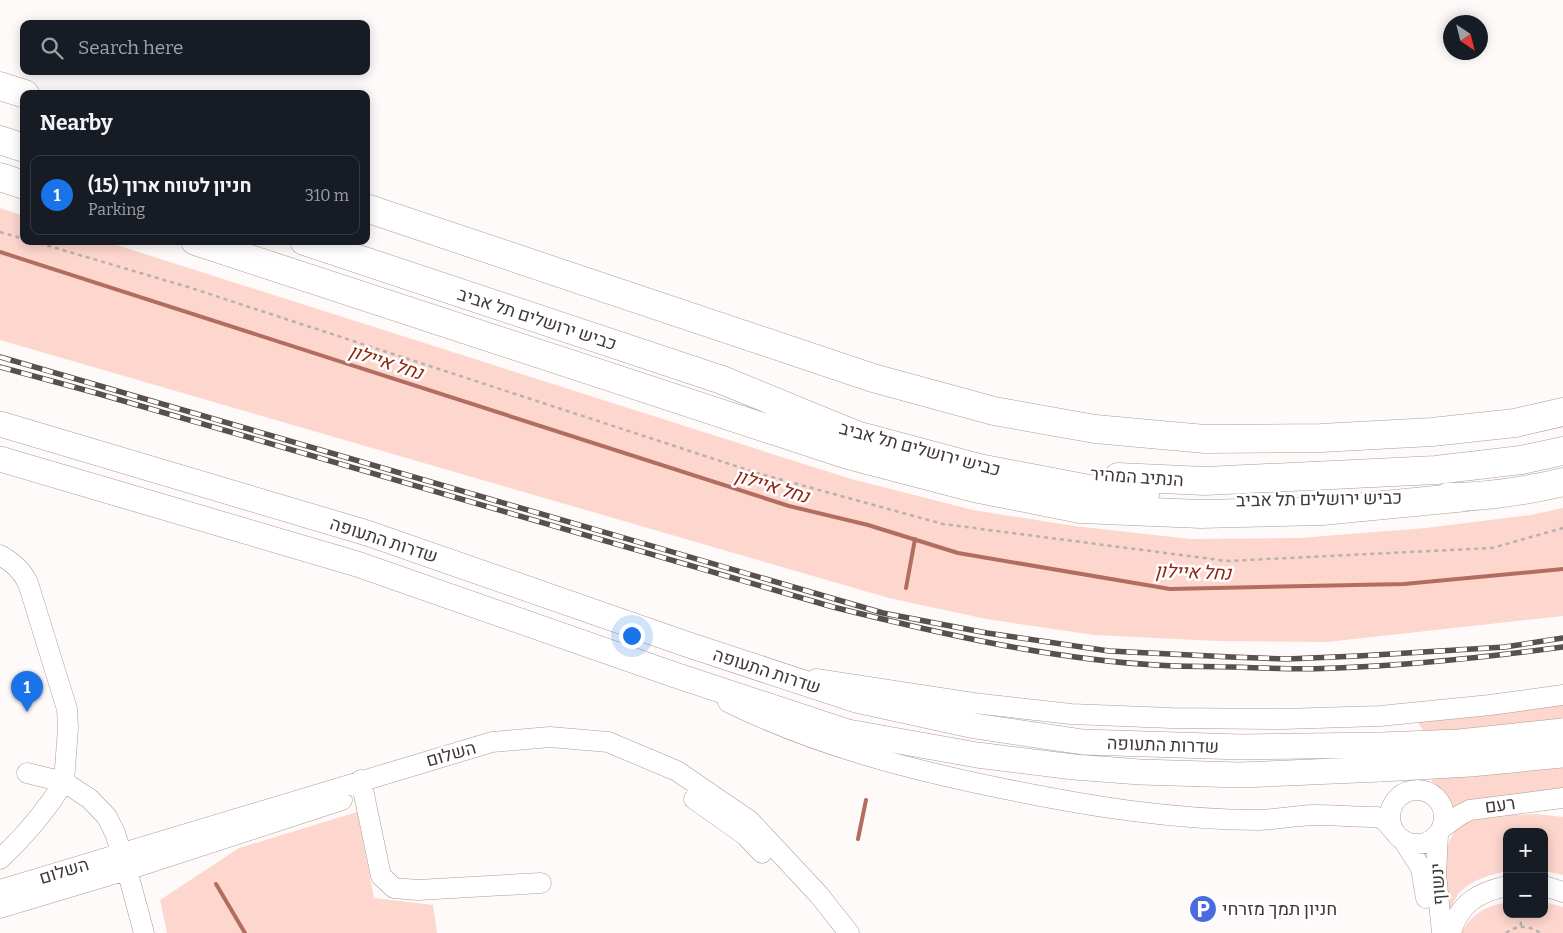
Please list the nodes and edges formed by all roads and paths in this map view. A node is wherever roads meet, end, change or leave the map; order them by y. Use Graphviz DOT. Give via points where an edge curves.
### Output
graph roads {
  1 [pos="0,86"];
  2 [pos="20,92"];
  3 [pos="0,140"];
  4 [pos="20,147"];
  5 [pos="0,177"];
  6 [pos="20,184"];
  7 [pos="370,209"];
  8 [pos="0,232"];
  9 [pos="20,238"];
  10 [pos="207,245"];
  11 [pos="316,245"];
  12 [pos="722,380"];
  13 [pos="1563,412"];
  14 [pos="0,424"];
  15 [pos="1563,451"];
  16 [pos="0,459"];
  17 [pos="1563,482"];
  18 [pos="1467,497"];
  19 [pos="0,556"];
  20 [pos="766,671"];
  21 [pos="675,675"];
  22 [pos="1563,695"];
  23 [pos="1380,716"];
  24 [pos="1563,731"];
  25 [pos="1563,755"];
  26 [pos="1381,757"];
  27 [pos="27,773"];
  28 [pos="64,782"];
  29 [pos="362,787"];
  30 [pos="1420,790"];
  31 [pos="1563,798"];
  32 [pos="1519,802"];
  33 [pos="1563,809"];
  34 [pos="1440,831"];
  35 [pos="1399,836"];
  36 [pos="0,859"];
  37 [pos="124,862"];
  38 [pos="541,883"];
  39 [pos="1503,887"];
  40 [pos="1548,887"];
  41 [pos="0,890"];
  42 [pos="1563,892"];
  43 [pos="0,908"];
  44 [pos="1520,918"];
  45 [pos="1521,926"];
  46 [pos="144,933"];
  47 [pos="833,933"];
  48 [pos="849,933"];
  49 [pos="1429,933"];
  50 [pos="1442,933"];
  51 [pos="1451,933"];
  52 [pos="1506,933"];
  53 [pos="1540,933"];
  1 -- 2 [label="highway"];
  3 -- 4 [label="highway"];
  5 -- 6 [label="highway"];
  7 -- 13 [label="highway" via="873,378 994,410 1095,429 1205,439 1321,438 1432,432 1515,423"];
  8 -- 9 [label="path"];
  10 -- 18 [label="highway" via="848,455 974,488 1080,509 1201,514 1322,510"];
  11 -- 12 [label="highway, כביש ירושלים תל אביב"];
  12 -- 15 [label="highway, הנתיב המהיר" via="859,422 990,457 1099,476 1205,481 1436,470 1521,460"];
  12 -- 18 [label="highway, כביש ירושלים תל אביב" via="856,435 979,468 1089,489 1207,500"];
  14 -- 20 [label="main road, שדרות התעופה" via="367,532"];
  16 -- 21 [label="main road, שדרות התעופה" via="357,564"];
  17 -- 18 [label="highway, כביש ירושלים תל אביב"];
  19 -- 28 [label="street" via="16,565 28,583 62,689 68,728"];
  20 -- 23 [label="street" via="973,703 1071,714 1282,719"];
  20 -- 26 [label="main road, שדרות התעופה" via="856,700 976,726 1083,742"];
  21 -- 26 [label="main road, שדרות התעופה" via="848,732 1021,761 1140,772 1240,775"];
  21 -- 35 [label="street" via="774,724 826,743 946,777 1073,803 1189,816 1260,820 1313,815 1377,817"];
  22 -- 23 [label="street" via="1490,706"];
  23 -- 30 [label="street" via="1401,719 1418,735 1426,761"];
  24 -- 26 [label="main road, שדרות התעופה, bridge" via="1459,742"];
  25 -- 26 [label="main road, שדרות התעופה, bridge" via="1470,764"];
  27 -- 28 [label="street"];
  28 -- 36 [label="street" via="35,824"];
  28 -- 37 [label="street" via="90,799 108,817"];
  29 -- 37 [label="street, השלום"];
  29 -- 38 [label="street" via="381,876 394,888 418,890"];
  29 -- 47 [label="street" via="493,754 546,748 603,755 669,781 745,835 809,902"];
  29 -- 48 [label="street, השלום" via="492,742 550,737 608,742 677,771 750,821 819,895"];
  30 -- 34 [label="street" via="1439,800 1444,814"];
  30 -- 35 [label="street" via="1405,793 1394,805 1391,820"];
  31 -- 32 [label="street, רעם"];
  32 -- 33 [label="street"];
  32 -- 34 [label="street, רעם" via="1470,810"];
  34 -- 35 [label="street" via="1432,840 1418,844"];
  34 -- 50 [label="street, ינשוף" via="1436,874"];
  35 -- 49 [label="street, ינשוף" via="1421,868"];
  37 -- 41 [label="street, השלום"];
  37 -- 43 [label="street"];
  37 -- 46 [label="street"];
  39 -- 51 [label="street" via="1477,896 1466,904"];
  40 -- 42 [label="street"];
  44 -- 45 [label="path"];
  45 -- 52 [label="path"];
  45 -- 53 [label="path" via="1534,928"];
}
